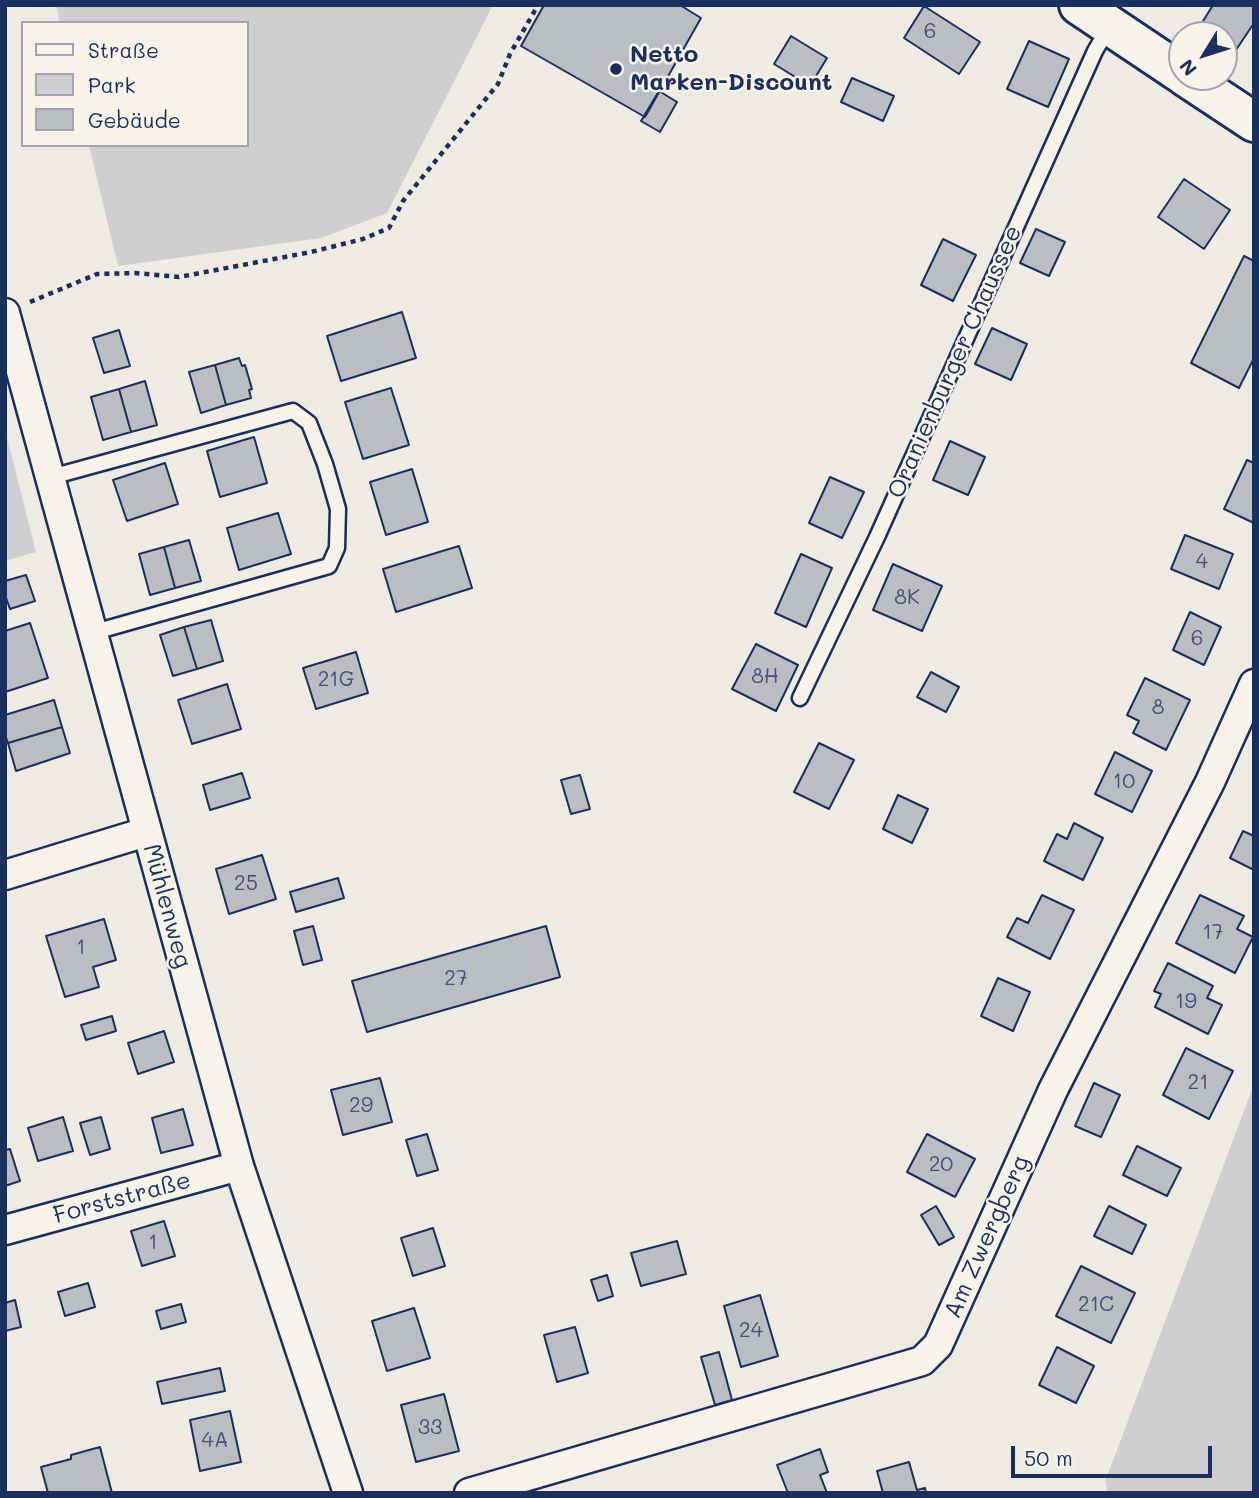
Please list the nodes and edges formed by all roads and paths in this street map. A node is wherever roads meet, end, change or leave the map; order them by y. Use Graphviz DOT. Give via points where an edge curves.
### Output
graph roads {
  1 [pos="538,5"];
  2 [pos="1079,5"];
  3 [pos="1110,26"];
  4 [pos="1168,65"];
  5 [pos="1207,91"];
  6 [pos="1254,122"];
  7 [pos="14,308"];
  8 [pos="51,477"];
  9 [pos="91,633"];
  10 [pos="1254,684"];
  11 [pos="800,698"];
  12 [pos="146,832"];
  13 [pos="5,875"];
  14 [pos="239,1166"];
  15 [pos="5,1230"];
  16 [pos="348,1493"];
  17 [pos="469,1493"];
  1 -- 7 [label="path" via="498,84 403,201 389,228 337,246 179,277 97,274"];
  2 -- 3 [label="main road"];
  3 -- 4 [label="main road"];
  3 -- 11 [label="lane, Oranienburger Chaussee"];
  5 -- 6 [label="main road"];
  7 -- 8 [label="street, Mühlenweg"];
  8 -- 9 [label="street, Mühlenweg"];
  8 -- 9 [label="lane" via="293,411 309,423 338,509 337,548 329,566"];
  9 -- 12 [label="street, Mühlenweg"];
  10 -- 17 [label="street, Am Zwergberg" via="1210,782 1059,1077 938,1345 922,1361"];
  12 -- 13 [label="street"];
  12 -- 14 [label="street, Mühlenweg"];
  14 -- 15 [label="street, Forststraße"];
  14 -- 16 [label="street, Mühlenweg"];
}
